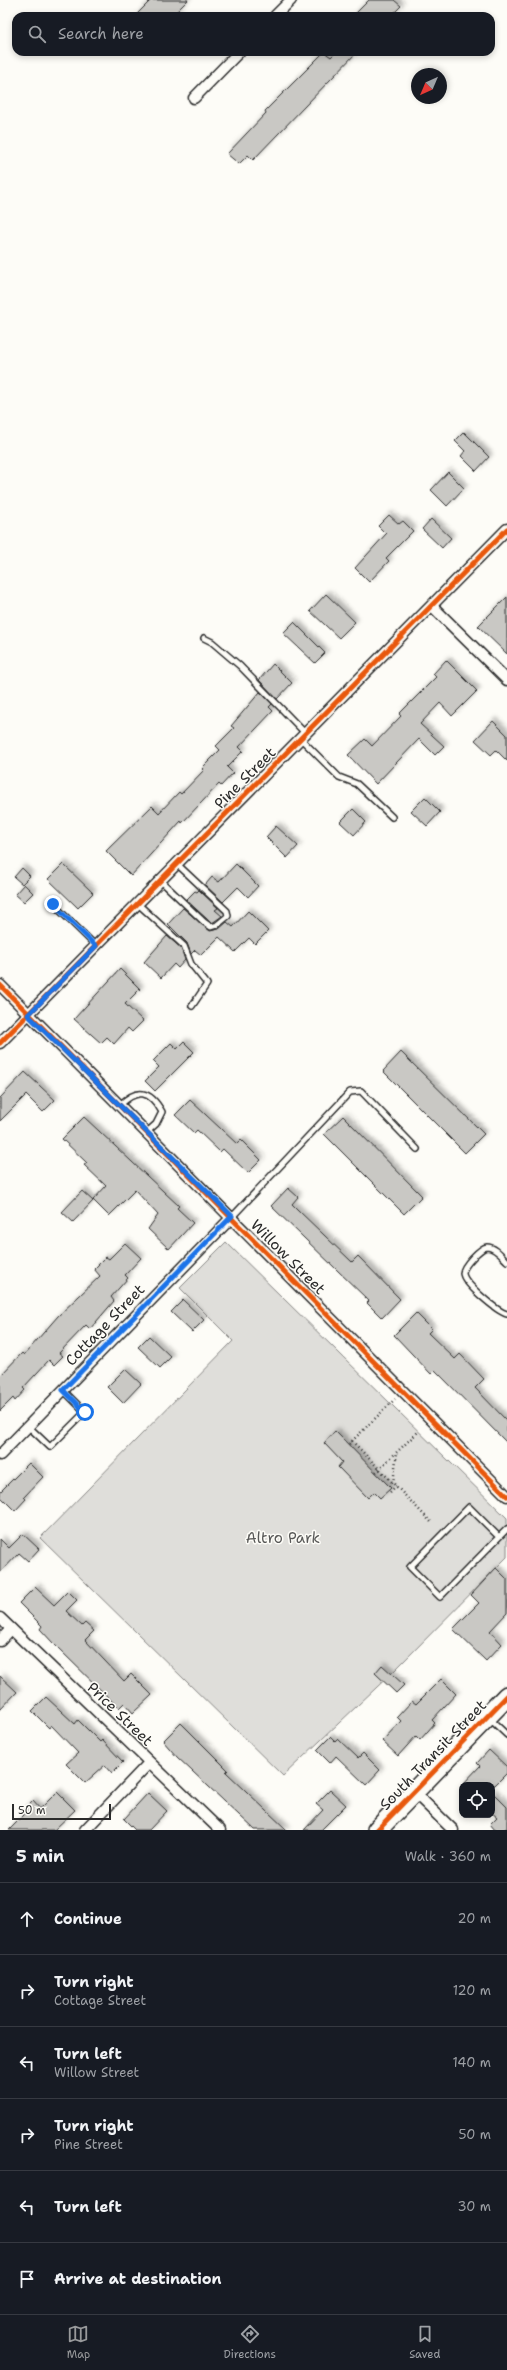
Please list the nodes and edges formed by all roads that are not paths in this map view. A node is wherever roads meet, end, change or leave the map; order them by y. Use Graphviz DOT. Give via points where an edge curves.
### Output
graph roads {
  1 [pos="291,0"];
  2 [pos="279,12"];
  3 [pos="235,56"];
  4 [pos="194,98"];
  5 [pos="507,529"];
  6 [pos="432,606"];
  7 [pos="204,638"];
  8 [pos="507,680"];
  9 [pos="303,736"];
  10 [pos="392,817"];
  11 [pos="178,864"];
  12 [pos="161,881"];
  13 [pos="53,904"];
  14 [pos="138,904"];
  15 [pos="96,946"];
  16 [pos="0,985"];
  17 [pos="192,1006"];
  18 [pos="28,1015"];
  19 [pos="0,1043"];
  20 [pos="120,1106"];
  21 [pos="147,1132"];
  22 [pos="417,1149"];
  23 [pos="232,1216"];
  24 [pos="507,1261"];
  25 [pos="507,1314"];
  26 [pos="63,1390"];
  27 [pos="28,1426"];
  28 [pos="0,1455"];
  29 [pos="507,1496"];
  30 [pos="507,1529"];
  31 [pos="499,1537"];
  32 [pos="0,1618"];
  33 [pos="11,1629"];
  34 [pos="0,1641"];
  35 [pos="507,1696"];
  36 [pos="487,1716"];
  37 [pos="507,1735"];
  38 [pos="149,1763"];
  39 [pos="414,1792"];
  40 [pos="85,1830"];
  41 [pos="220,1830"];
  42 [pos="377,1830"];
  43 [pos="453,1830"];
  1 -- 2 [label="street"];
  3 -- 4 [label="street"];
  5 -- 6 [label="street, Pine Street"];
  6 -- 8 [label="street"];
  6 -- 9 [label="street, Pine Street"];
  7 -- 9 [label="lane" via="240,666"];
  9 -- 10 [label="lane" via="339,776 357,784"];
  9 -- 11 [label="street, Pine Street"];
  11 -- 12 [label="street, Pine Street"];
  11 -- 12 [label="lane" via="227,911 228,916 211,927"];
  12 -- 14 [label="street, Pine Street"];
  13 -- 15 [label="lane"];
  14 -- 15 [label="street, Pine Street"];
  14 -- 17 [label="lane" via="184,946 191,964 207,984"];
  15 -- 18 [label="street, Pine Street"];
  16 -- 18 [label="street, Willow Street"];
  18 -- 19 [label="street, Pine Street"];
  18 -- 20 [label="street, Willow Street"];
  20 -- 21 [label="street, Willow Street"];
  20 -- 21 [label="lane" via="129,1096 141,1092 159,1106 162,1112 156,1124"];
  21 -- 23 [label="street, Willow Street"];
  22 -- 23 [label="lane" via="361,1091 350,1092"];
  23 -- 26 [label="street, Cottage Street"];
  23 -- 29 [label="street, Willow Street"];
  24 -- 25 [label="lane" via="495,1249 483,1248 465,1266 463,1273 466,1281 499,1311"];
  26 -- 27 [label="street, Cottage Street"];
  26 -- 27 [label="lane" via="85,1412 50,1447"];
  27 -- 28 [label="street, Cottage Street"];
  30 -- 31 [label="lane"];
  31 -- 31 [label="lane" via="440,1597 410,1567 469,1507"];
  32 -- 33 [label="street, Price Street"];
  33 -- 34 [label="street"];
  33 -- 38 [label="street, Price Street"];
  35 -- 36 [label="highway, South Transit Street"];
  36 -- 37 [label="lane"];
  36 -- 39 [label="highway, South Transit Street"];
  38 -- 40 [label="street"];
  38 -- 41 [label="street, Price Street"];
  39 -- 42 [label="highway, South Transit Street"];
  39 -- 43 [label="street"];
}
